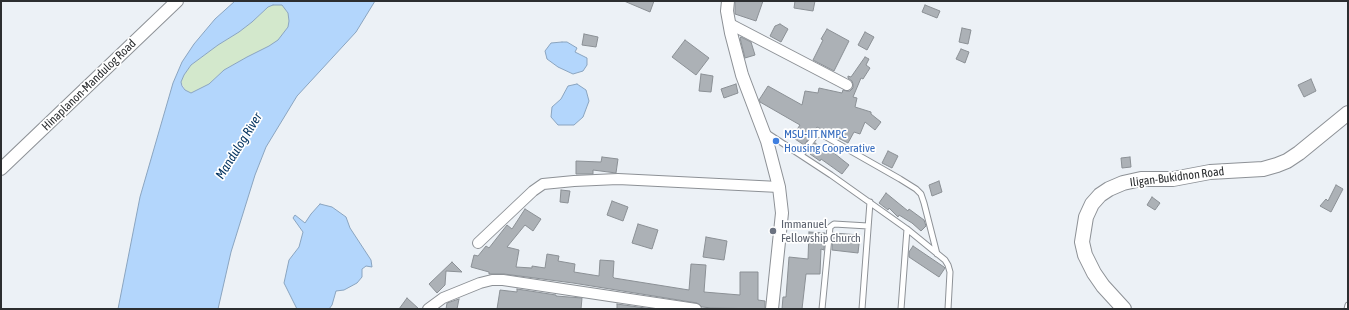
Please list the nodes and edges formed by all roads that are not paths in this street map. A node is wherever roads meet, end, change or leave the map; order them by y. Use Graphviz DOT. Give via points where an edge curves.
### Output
graph roads {
  1 [pos="177,1"];
  2 [pos="728,1"];
  3 [pos="730,24"];
  4 [pos="847,86"];
  5 [pos="1348,113"];
  6 [pos="764,132"];
  7 [pos="801,155"];
  8 [pos="1,169"];
  9 [pos="780,187"];
  10 [pos="870,202"];
  11 [pos="868,226"];
  12 [pos="907,230"];
  13 [pos="478,243"];
  14 [pos="938,254"];
  15 [pos="1348,305"];
  16 [pos="428,309"];
  17 [pos="696,309"];
  18 [pos="772,309"];
  19 [pos="822,309"];
  20 [pos="862,309"];
  21 [pos="901,309"];
  22 [pos="948,309"];
  23 [pos="1124,309"];
  24 [pos="1347,309"];
  1 -- 8 [label="street, Hinaplanon-Mandulog Road"];
  2 -- 3 [label="street"];
  3 -- 4 [label="street"];
  3 -- 6 [label="street" via="742,74"];
  5 -- 23 [label="main road, Iligan-Bukidnon Road" via="1299,153 1277,165 1263,169 1210,172 1173,179 1123,183 1100,195 1092,204 1086,218 1082,242 1085,255 1094,272"];
  6 -- 7 [label="lane"];
  6 -- 9 [label="street"];
  7 -- 10 [label="lane"];
  7 -- 14 [label="lane" via="816,135 821,134 916,190 921,194"];
  9 -- 13 [label="street" via="618,179 543,184"];
  9 -- 18 [label="street" via="782,213"];
  10 -- 11 [label="lane"];
  10 -- 12 [label="lane"];
  11 -- 19 [label="lane" via="834,224 830,227"];
  11 -- 20 [label="lane"];
  12 -- 14 [label="lane"];
  12 -- 21 [label="lane"];
  14 -- 22 [label="lane" via="945,260 950,272"];
  15 -- 24 [label="lane"];
  16 -- 17 [label="street" via="443,298 492,280"];
}
